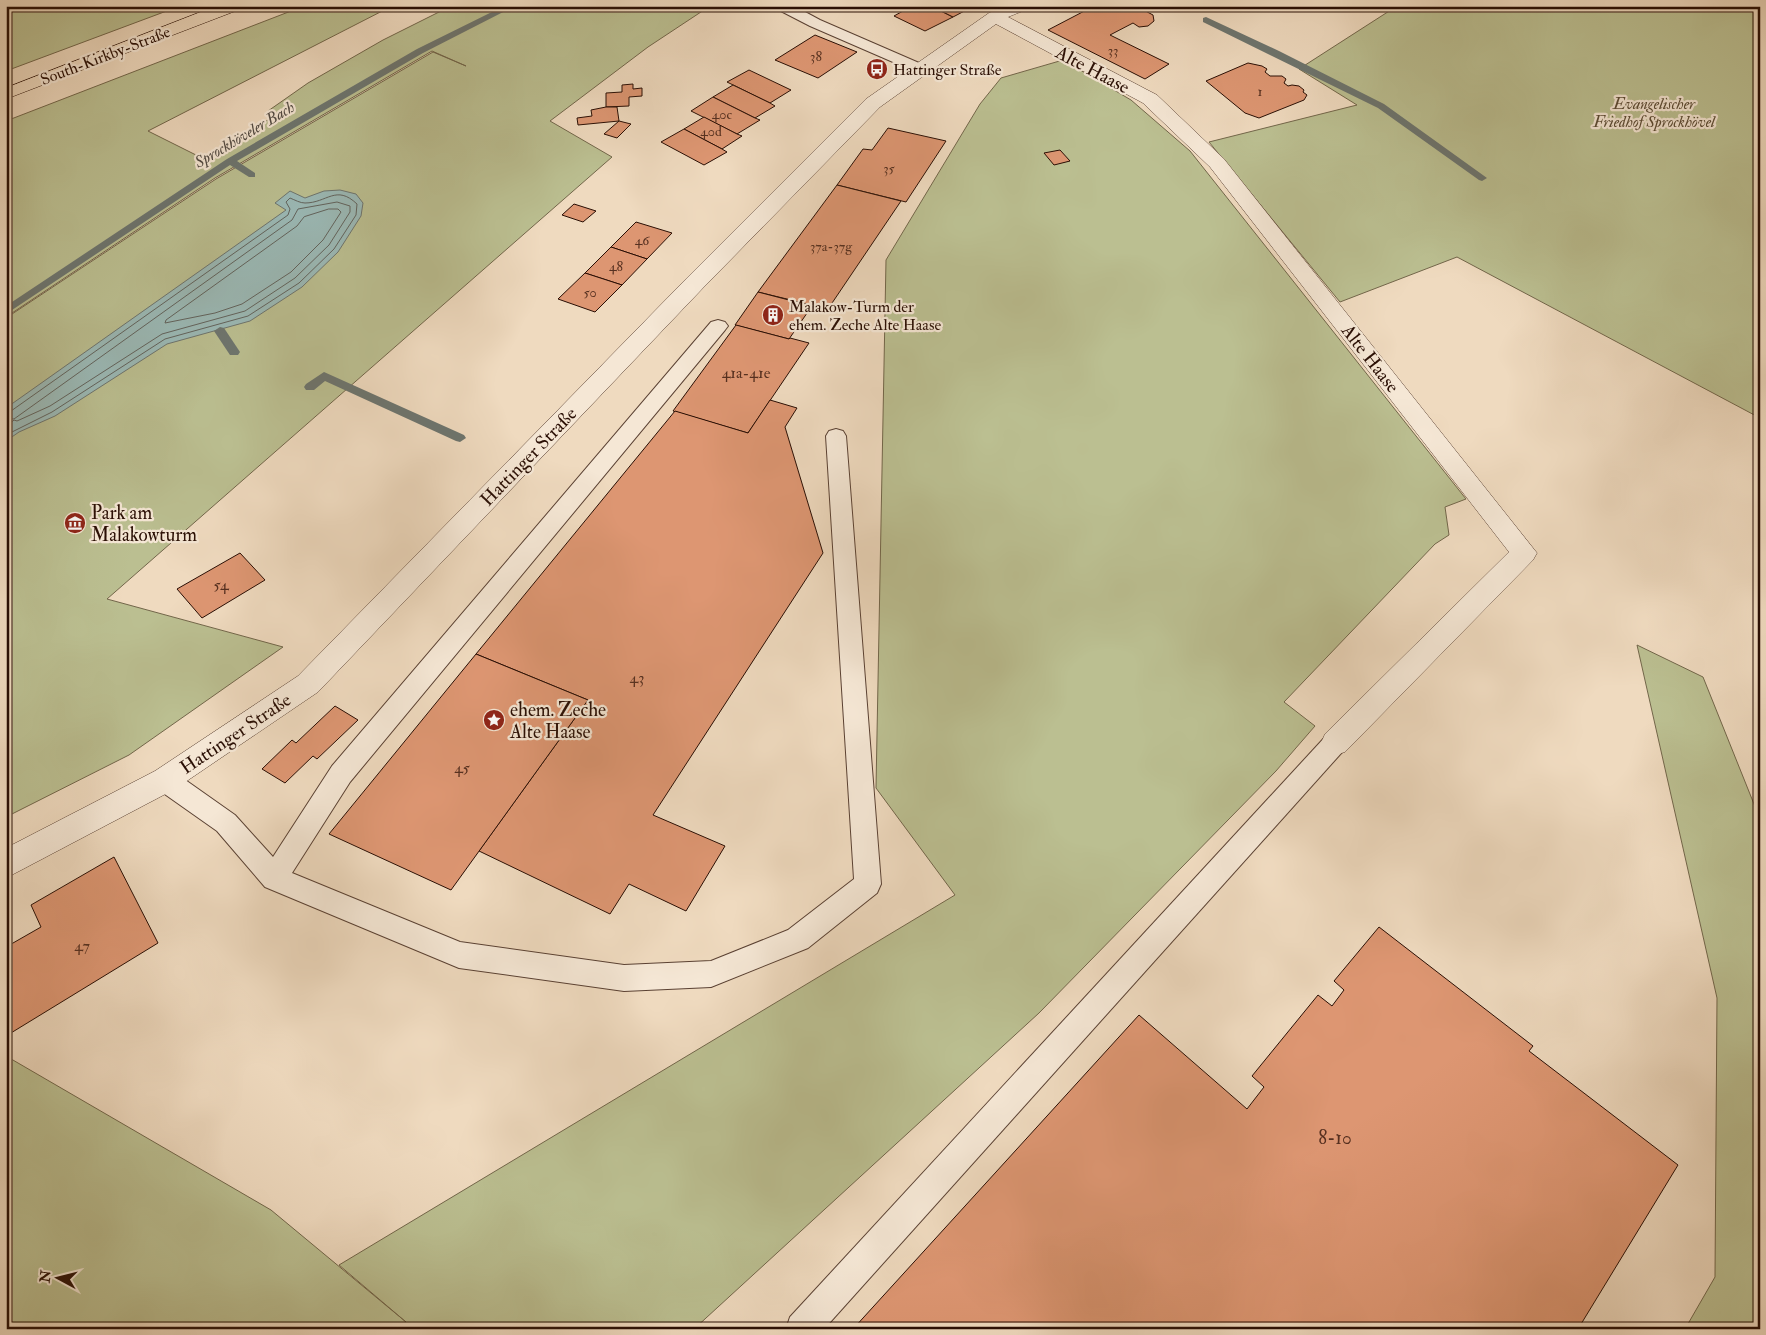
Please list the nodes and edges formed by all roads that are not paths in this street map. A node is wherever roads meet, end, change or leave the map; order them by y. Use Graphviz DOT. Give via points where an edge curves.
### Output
graph roads {
  1 [pos="232,6"];
  2 [pos="782,6"];
  3 [pos="1019,6"];
  4 [pos="995,17"];
  5 [pos="921,69"];
  6 [pos="6,94"];
  7 [pos="718,326"];
  8 [pos="836,436"];
  9 [pos="1335,743"];
  10 [pos="165,780"];
  11 [pos="6,864"];
  12 [pos="274,878"];
  13 [pos="802,1329"];
  1 -- 6 [label="main road, South-Kirkby-Straße"];
  2 -- 5 [label="lane"];
  3 -- 4 [label="street, Hattinger Straße"];
  4 -- 5 [label="street, Hattinger Straße"];
  4 -- 9 [label="street, Alte Haase" via="1150,99 1217,163 1524,553"];
  5 -- 10 [label="street, Hattinger Straße" via="867,110 308,684"];
  7 -- 12 [label="lane" via="341,774"];
  8 -- 12 [label="lane" via="868,884 798,939 711,974 624,978 459,955"];
  9 -- 13 [label="lane"];
  10 -- 11 [label="street, Hattinger Straße"];
  10 -- 12 [label="lane" via="226,823"];
}
